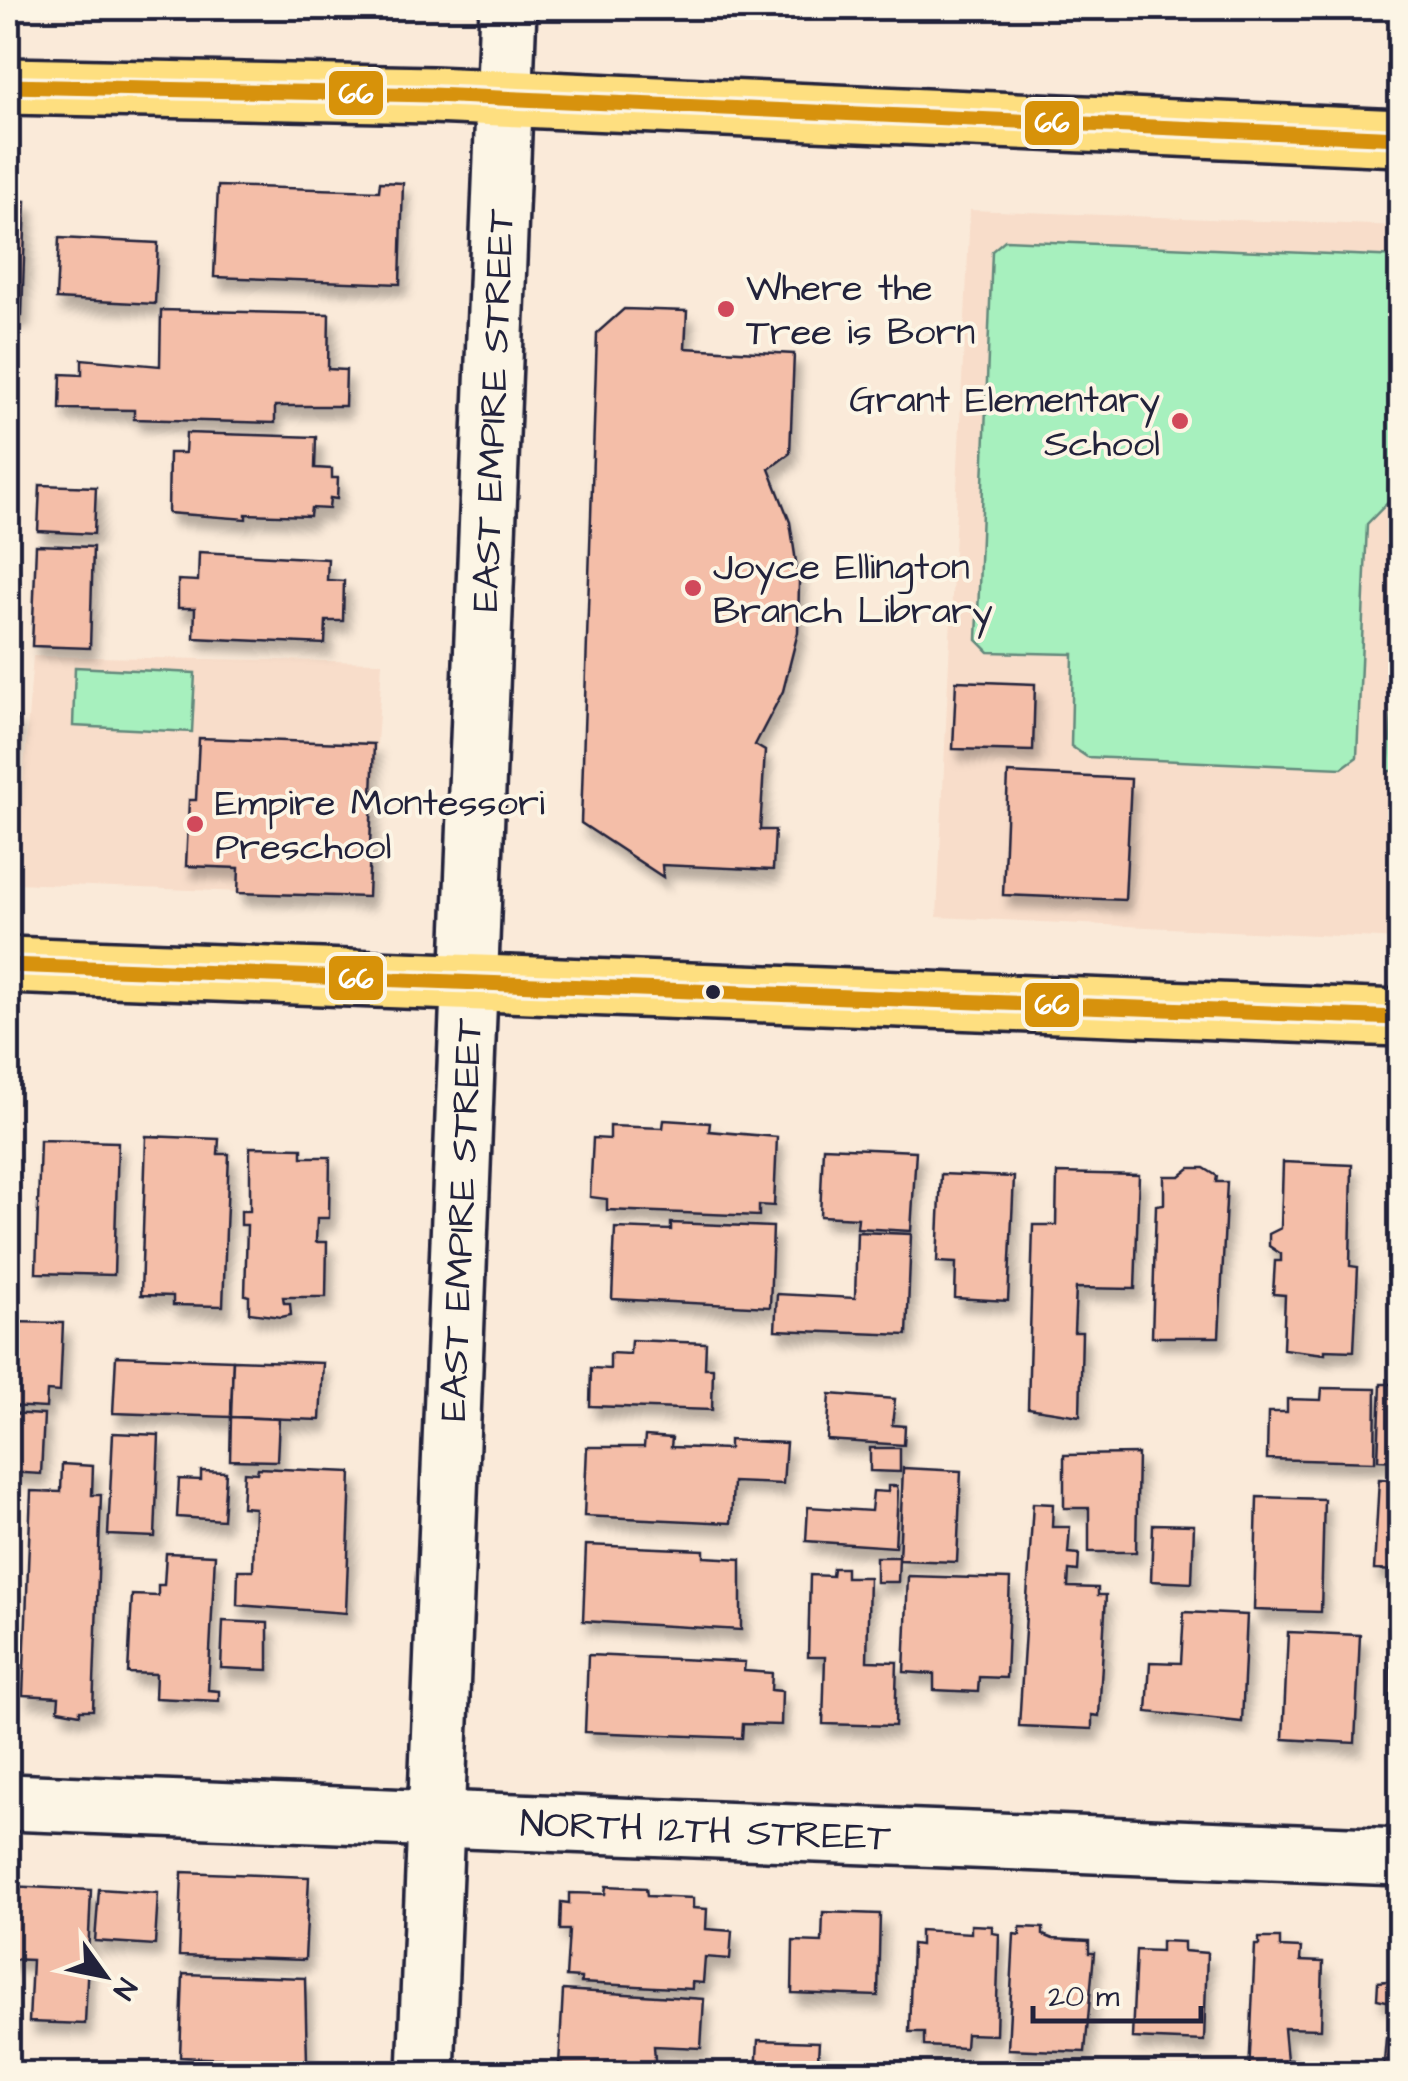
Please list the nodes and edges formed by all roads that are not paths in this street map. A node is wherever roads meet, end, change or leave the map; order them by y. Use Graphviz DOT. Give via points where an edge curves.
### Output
graph roads {
  1 [pos="508,8"];
  2 [pos="8,86"];
  3 [pos="504,100"];
  4 [pos="1400,138"];
  5 [pos="8,965"];
  6 [pos="469,983"];
  7 [pos="1400,1018"];
  8 [pos="8,1802"];
  9 [pos="436,1820"];
  10 [pos="1400,1857"];
  11 [pos="426,2074"];
  1 -- 3 [label="street, EAST EMPIRE STREET"];
  2 -- 3 [label="main road"];
  3 -- 4 [label="main road"];
  3 -- 6 [label="street, EAST EMPIRE STREET"];
  5 -- 6 [label="main road"];
  6 -- 7 [label="main road"];
  6 -- 9 [label="street, EAST EMPIRE STREET"];
  8 -- 9 [label="street, NORTH 12TH STREET"];
  9 -- 10 [label="street, NORTH 12TH STREET"];
  9 -- 11 [label="street, EAST EMPIRE STREET"];
}
